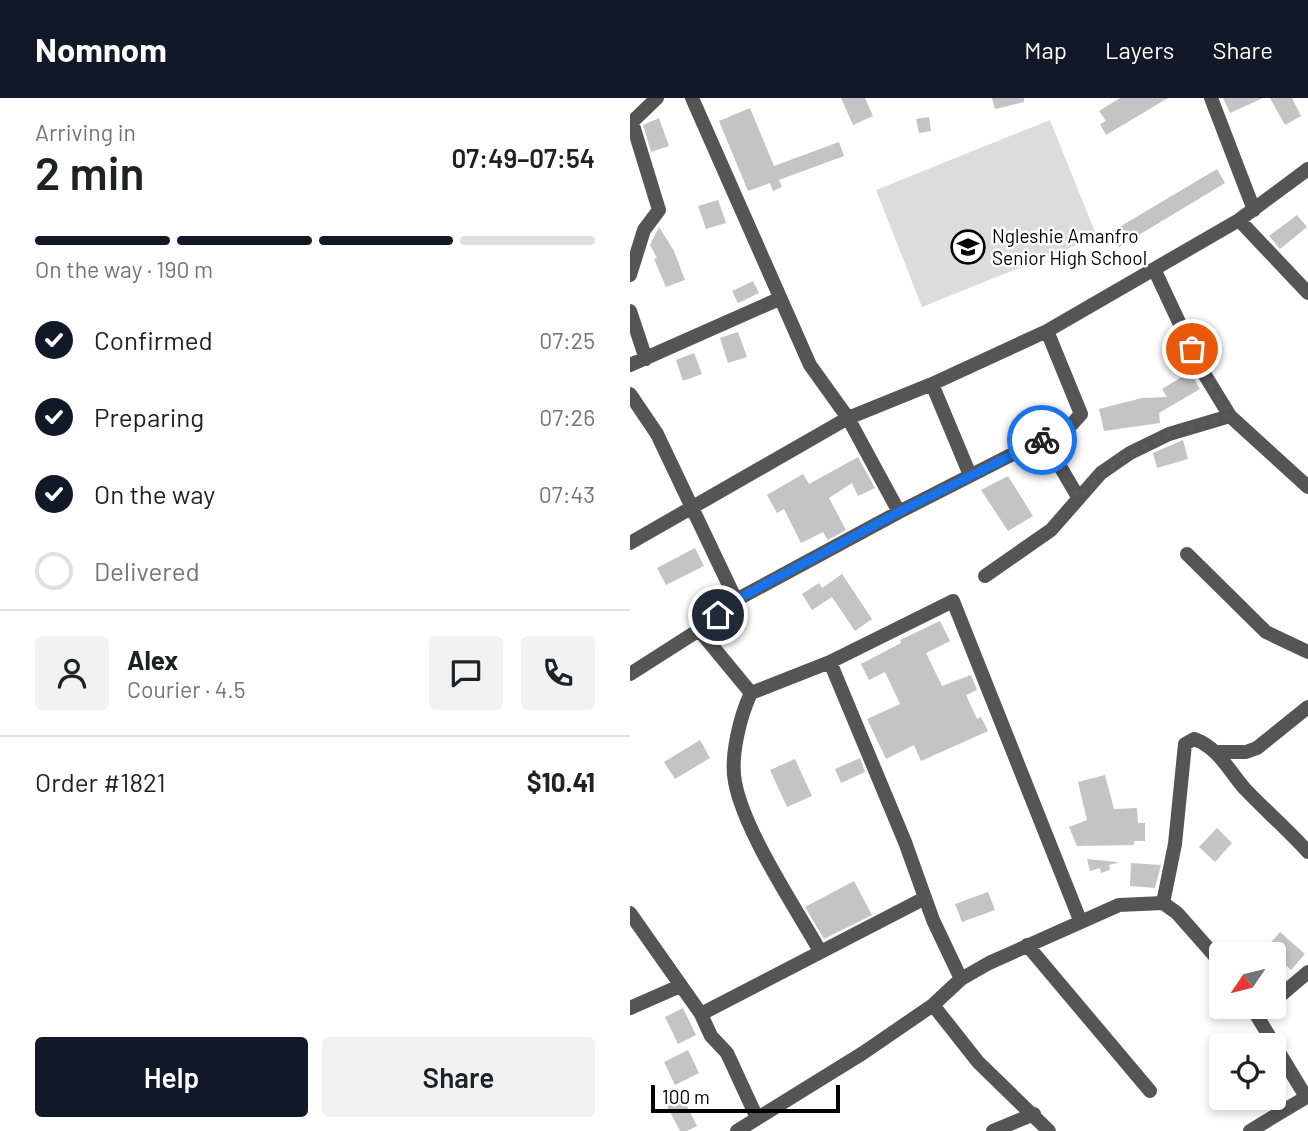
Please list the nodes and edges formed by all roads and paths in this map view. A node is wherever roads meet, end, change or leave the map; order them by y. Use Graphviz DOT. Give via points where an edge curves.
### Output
graph roads {
  1 [pos="657,98"];
  2 [pos="692,98"];
  3 [pos="1211,98"];
  4 [pos="1308,169"];
  5 [pos="1254,210"];
  6 [pos="1239,220"];
  7 [pos="1155,271"];
  8 [pos="630,275"];
  9 [pos="1308,293"];
  10 [pos="779,299"];
  11 [pos="630,311"];
  12 [pos="1047,331"];
  13 [pos="646,359"];
  14 [pos="630,365"];
  15 [pos="932,384"];
  16 [pos="630,394"];
  17 [pos="1230,416"];
  18 [pos="848,418"];
  19 [pos="1044,439"];
  20 [pos="970,475"];
  21 [pos="1308,487"];
  22 [pos="1079,497"];
  23 [pos="692,506"];
  24 [pos="899,512"];
  25 [pos="630,543"];
  26 [pos="1187,554"];
  27 [pos="985,576"];
  28 [pos="736,600"];
  29 [pos="699,630"];
  30 [pos="1308,652"];
  31 [pos="830,662"];
  32 [pos="630,674"];
  33 [pos="751,693"];
  34 [pos="1308,707"];
  35 [pos="1215,752"];
  36 [pos="1308,852"];
  37 [pos="925,898"];
  38 [pos="1163,903"];
  39 [pos="630,913"];
  40 [pos="1080,919"];
  41 [pos="1027,945"];
  42 [pos="1209,949"];
  43 [pos="820,951"];
  44 [pos="1308,972"];
  45 [pos="961,979"];
  46 [pos="680,986"];
  47 [pos="1286,991"];
  48 [pos="933,1005"];
  49 [pos="630,1008"];
  50 [pos="701,1014"];
  51 [pos="1263,1019"];
  52 [pos="1150,1091"];
  53 [pos="1307,1097"];
  54 [pos="1034,1114"];
  55 [pos="757,1118"];
  56 [pos="737,1131"];
  57 [pos="993,1131"];
  58 [pos="1049,1131"];
  59 [pos="1250,1131"];
  1 -- 8 [label="street" via="632,122 659,210 644,230"];
  2 -- 10 [label="street"];
  3 -- 5 [label="street"];
  4 -- 5 [label="street"];
  5 -- 6 [label="street"];
  6 -- 7 [label="street"];
  6 -- 9 [label="street"];
  7 -- 12 [label="street"];
  7 -- 17 [label="street" via="1200,367"];
  10 -- 13 [label="street"];
  10 -- 18 [label="street" via="810,365"];
  11 -- 13 [label="street"];
  12 -- 15 [label="street"];
  12 -- 19 [label="street" via="1081,414"];
  13 -- 14 [label="street"];
  15 -- 18 [label="street"];
  15 -- 20 [label="street"];
  16 -- 23 [label="street" via="657,434"];
  17 -- 21 [label="street"];
  17 -- 22 [label="street" via="1169,434 1130,453 1101,472"];
  18 -- 23 [label="street"];
  18 -- 24 [label="street"];
  19 -- 20 [label="street"];
  19 -- 22 [label="street"];
  20 -- 24 [label="street"];
  22 -- 27 [label="street" via="1051,530"];
  23 -- 25 [label="street"];
  23 -- 28 [label="street"];
  24 -- 28 [label="street"];
  26 -- 30 [label="street" via="1266,632"];
  28 -- 29 [label="street"];
  29 -- 32 [label="street"];
  29 -- 33 [label="street"];
  31 -- 33 [label="street"];
  31 -- 37 [label="street"];
  31 -- 40 [label="street" via="953,601"];
  33 -- 43 [label="street" via="738,730 734,780 754,830"];
  34 -- 35 [label="street" via="1257,748"];
  35 -- 36 [label="street"];
  35 -- 38 [label="street" via="1194,739 1185,744 1175,844"];
  37 -- 43 [label="street"];
  37 -- 45 [label="street"];
  38 -- 40 [label="street" via="1119,905"];
  38 -- 42 [label="street"];
  39 -- 46 [label="street"];
  40 -- 41 [label="street"];
  41 -- 45 [label="street"];
  41 -- 52 [label="street"];
  43 -- 50 [label="street"];
  44 -- 47 [label="street"];
  45 -- 48 [label="street"];
  46 -- 49 [label="street"];
  46 -- 50 [label="street"];
  48 -- 54 [label="street" via="978,1062"];
  48 -- 55 [label="street"];
  50 -- 55 [label="street" via="711,1036 727,1053"];
  51 -- 53 [label="street"];
  53 -- 59 [label="street"];
  54 -- 57 [label="street"];
  54 -- 58 [label="street"];
  55 -- 56 [label="street"];
}
